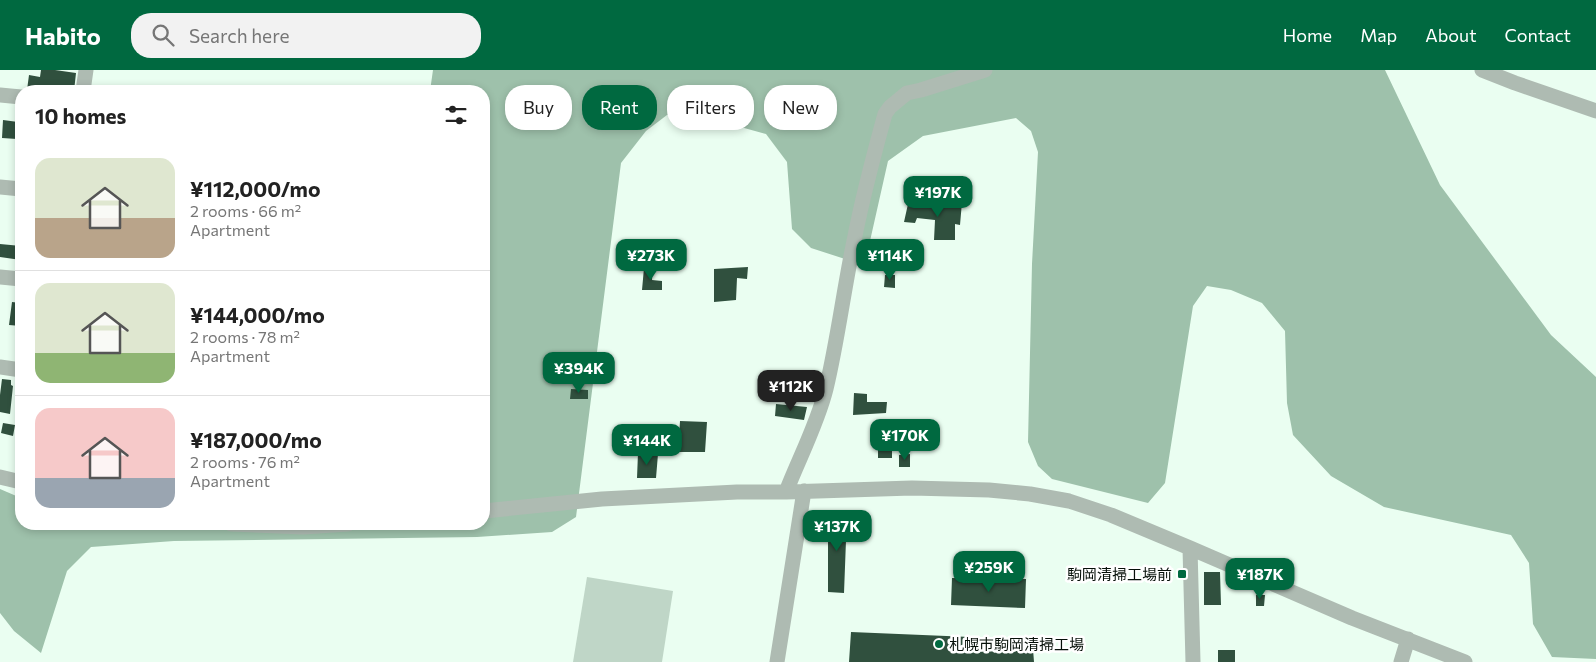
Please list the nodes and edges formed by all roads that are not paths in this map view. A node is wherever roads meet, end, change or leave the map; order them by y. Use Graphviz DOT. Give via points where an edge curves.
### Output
graph roads {
  1 [pos="86,70"];
  2 [pos="985,70"];
  3 [pos="1482,70"];
  4 [pos="85,85"];
  5 [pos="0,95"];
  6 [pos="15,96"];
  7 [pos="1596,111"];
  8 [pos="0,187"];
  9 [pos="15,188"];
  10 [pos="0,277"];
  11 [pos="15,278"];
  12 [pos="0,367"];
  13 [pos="15,369"];
  14 [pos="0,477"];
  15 [pos="15,481"];
  16 [pos="786,492"];
  17 [pos="804,492"];
  18 [pos="490,510"];
  19 [pos="1190,548"];
  20 [pos="1408,639"];
  21 [pos="777,662"];
  22 [pos="1193,662"];
  23 [pos="1401,662"];
  24 [pos="1465,662"];
  1 -- 4 [label="street"];
  2 -- 16 [label="street" via="907,93 885,114 855,236 825,391"];
  3 -- 7 [label="street"];
  5 -- 6 [label="street"];
  8 -- 9 [label="street"];
  10 -- 11 [label="street"];
  12 -- 13 [label="street"];
  14 -- 15 [label="street"];
  16 -- 17 [label="street"];
  16 -- 18 [label="street" via="602,499"];
  17 -- 19 [label="street" via="912,488 1030,494 1069,501 1111,515"];
  17 -- 21 [label="street"];
  19 -- 20 [label="street"];
  19 -- 22 [label="street"];
  20 -- 23 [label="street"];
  20 -- 24 [label="street"];
}
